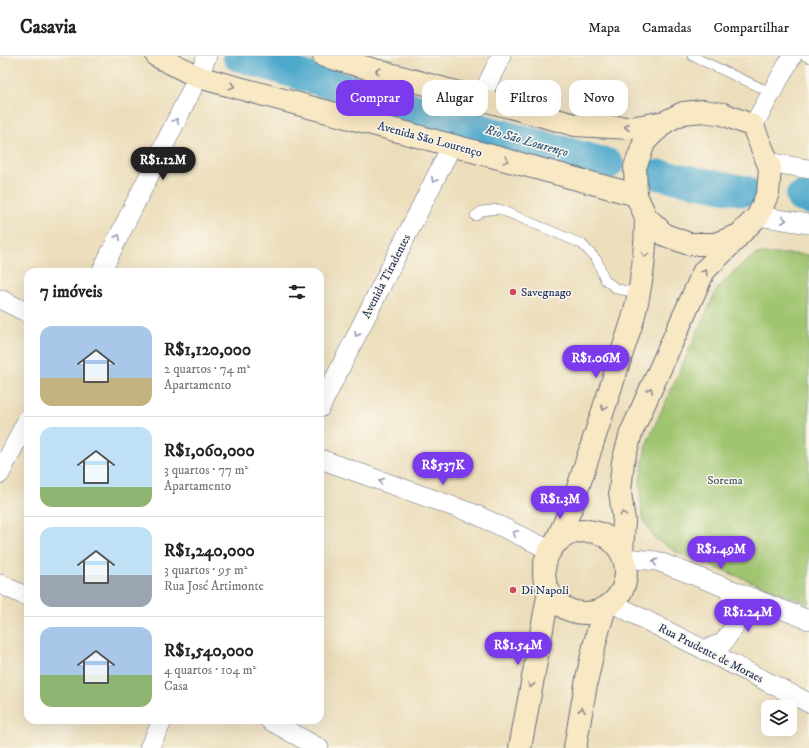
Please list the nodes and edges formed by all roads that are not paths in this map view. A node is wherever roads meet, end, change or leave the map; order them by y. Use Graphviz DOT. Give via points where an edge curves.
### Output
graph roads {
  1 [pos="157,56"];
  2 [pos="324,56"];
  3 [pos="501,56"];
  4 [pos="692,56"];
  5 [pos="792,56"];
  6 [pos="805,56"];
  7 [pos="809,58"];
  8 [pos="202,67"];
  9 [pos="422,83"];
  10 [pos="488,83"];
  11 [pos="772,93"];
  12 [pos="488,101"];
  13 [pos="665,122"];
  14 [pos="753,126"];
  15 [pos="452,145"];
  16 [pos="767,162"];
  17 [pos="809,169"];
  18 [pos="636,194"];
  19 [pos="475,216"];
  20 [pos="758,216"];
  21 [pos="646,217"];
  22 [pos="809,224"];
  23 [pos="739,235"];
  24 [pos="103,268"];
  25 [pos="640,293"];
  26 [pos="0,299"];
  27 [pos="24,311"];
  28 [pos="324,400"];
  29 [pos="24,426"];
  30 [pos="324,460"];
  31 [pos="0,474"];
  32 [pos="552,547"];
  33 [pos="624,556"];
  34 [pos="0,584"];
  35 [pos="728,589"];
  36 [pos="549,591"];
  37 [pos="24,595"];
  38 [pos="609,606"];
  39 [pos="809,620"];
  40 [pos="704,650"];
  41 [pos="809,703"];
  42 [pos="161,724"];
  43 [pos="276,724"];
  44 [pos="149,748"];
  45 [pos="319,748"];
  46 [pos="520,748"];
  47 [pos="575,748"];
  1 -- 8 [label="main road, Avenida São Lourenço"];
  9 -- 2 [label="main road, one-way"];
  3 -- 10 [label="street"];
  4 -- 11 [label="lane"];
  5 -- 11 [label="street"];
  6 -- 7 [label="lane"];
  8 -- 15 [label="main road, Avenida São Lourenço, one-way"];
  24 -- 8 [label="street, one-way"];
  11 -- 14 [label="street"];
  13 -- 12 [label="main road, one-way" via="630,128 575,125"];
  13 -- 14 [label="main road" via="684,113 703,111 723,114"];
  13 -- 18 [label="main road" via="645,141 635,167"];
  14 -- 16 [label="main road"];
  15 -- 18 [label="main road, Avenida São Lourenço, one-way"];
  15 -- 28 [label="street, Avenida Tiradentes, one-way"];
  16 -- 17 [label="street"];
  16 -- 20 [label="main road" via="770,168 768,193"];
  18 -- 21 [label="main road"];
  19 -- 25 [label="lane" via="499,209 582,244 597,260 605,280 617,289"];
  20 -- 22 [label="street, one-way"];
  20 -- 23 [label="main road"];
  21 -- 23 [label="main road" via="665,235 689,244 715,244"];
  21 -- 25 [label="main road, one-way" via="646,250"];
  33 -- 23 [label="main road, one-way" via="624,521 620,492 623,462 631,433 704,271"];
  25 -- 32 [label="main road, one-way" via="572,506"];
  26 -- 27 [label="street"];
  29 -- 31 [label="street"];
  32 -- 30 [label="street, one-way" via="477,515"];
  32 -- 33 [label="main road" via="571,533 591,531 610,538"];
  32 -- 36 [label="main road" via="545,563 544,577"];
  35 -- 33 [label="street, one-way" via="656,561"];
  33 -- 38 [label="main road" via="627,574 622,590"];
  34 -- 37 [label="street"];
  35 -- 39 [label="street"];
  35 -- 40 [label="street" via="736,610 734,627 723,642"];
  36 -- 38 [label="main road" via="563,607 584,613"];
  36 -- 46 [label="main road, one-way"];
  38 -- 40 [label="street, Rua Prudente de Moraes"];
  47 -- 38 [label="main road, one-way" via="597,630"];
  40 -- 41 [label="street, Rua Prudente de Moraes"];
  42 -- 44 [label="street"];
  43 -- 45 [label="street"];
}
